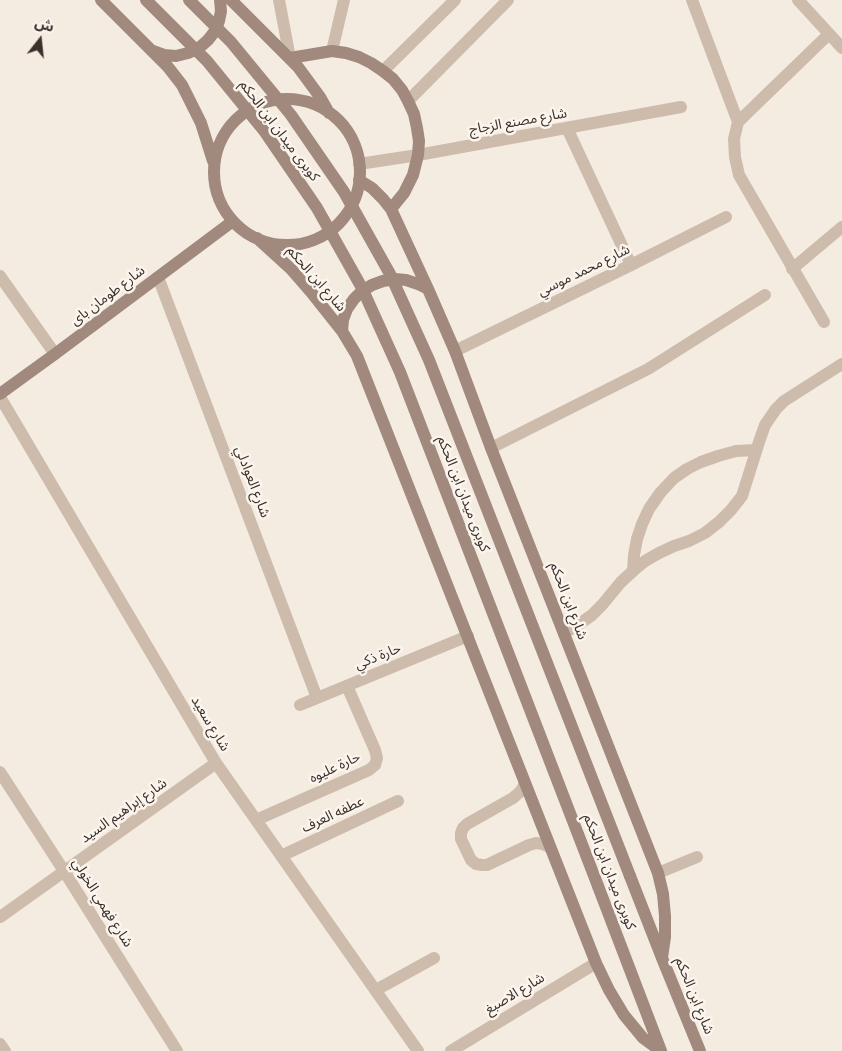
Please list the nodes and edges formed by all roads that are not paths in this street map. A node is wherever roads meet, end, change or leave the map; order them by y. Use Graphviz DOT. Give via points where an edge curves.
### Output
graph roads {
  1 [pos="101,0"];
  2 [pos="146,0"];
  3 [pos="189,0"];
  4 [pos="220,0"];
  5 [pos="230,0"];
  6 [pos="279,0"];
  7 [pos="344,0"];
  8 [pos="455,0"];
  9 [pos="508,0"];
  10 [pos="692,0"];
  11 [pos="798,0"];
  12 [pos="829,34"];
  13 [pos="842,48"];
  14 [pos="332,51"];
  15 [pos="153,52"];
  16 [pos="290,58"];
  17 [pos="383,71"];
  18 [pos="408,101"];
  19 [pos="682,107"];
  20 [pos="329,113"];
  21 [pos="738,122"];
  22 [pos="567,128"];
  23 [pos="418,155"];
  24 [pos="359,164"];
  25 [pos="214,165"];
  26 [pos="359,180"];
  27 [pos="390,209"];
  28 [pos="726,217"];
  29 [pos="232,221"];
  30 [pos="842,227"];
  31 [pos="257,238"];
  32 [pos="631,265"];
  33 [pos="792,269"];
  34 [pos="0,276"];
  35 [pos="158,277"];
  36 [pos="428,289"];
  37 [pos="765,295"];
  38 [pos="824,322"];
  39 [pos="342,331"];
  40 [pos="455,351"];
  41 [pos="56,354"];
  42 [pos="842,364"];
  43 [pos="0,396"];
  44 [pos="491,448"];
  45 [pos="756,450"];
  46 [pos="633,571"];
  47 [pos="564,632"];
  48 [pos="468,636"];
  49 [pos="347,686"];
  50 [pos="317,698"];
  51 [pos="300,706"];
  52 [pos="216,763"];
  53 [pos="0,772"];
  54 [pos="525,783"];
  55 [pos="398,801"];
  56 [pos="256,820"];
  57 [pos="549,847"];
  58 [pos="281,856"];
  59 [pos="697,856"];
  60 [pos="64,871"];
  61 [pos="658,873"];
  62 [pos="0,917"];
  63 [pos="434,958"];
  64 [pos="662,958"];
  65 [pos="596,963"];
  66 [pos="376,990"];
  67 [pos="0,1044"];
  68 [pos="5,1051"];
  69 [pos="177,1051"];
  70 [pos="418,1051"];
  71 [pos="451,1051"];
  72 [pos="661,1051"];
  73 [pos="700,1051"];
  1 -- 15 [label="main road"];
  2 -- 72 [label="main road, كوبرى ميدان ابن الحكم, bridge" via="207,61 265,132 317,208 362,288 403,381"];
  3 -- 64 [label="main road, كوبرى ميدان ابن الحكم, bridge" via="231,42 291,115 344,192 390,274 429,360"];
  4 -- 15 [label="main road" via="221,11 215,32 199,48 176,56"];
  5 -- 16 [label="main road"];
  6 -- 16 [label="street"];
  7 -- 14 [label="street"];
  8 -- 17 [label="street"];
  9 -- 18 [label="street"];
  10 -- 21 [label="street"];
  11 -- 12 [label="street"];
  12 -- 13 [label="street"];
  12 -- 21 [label="street"];
  14 -- 16 [label="main road"];
  14 -- 17 [label="main road" via="359,57"];
  15 -- 25 [label="main road" via="182,85 201,123"];
  16 -- 20 [label="main road"];
  17 -- 18 [label="main road"];
  18 -- 23 [label="main road" via="417,128"];
  19 -- 22 [label="street, شارع مصنع الزجاج"];
  20 -- 24 [label="main road" via="350,136"];
  20 -- 25 [label="main road" via="302,101 271,101 257,106 243,114 223,136"];
  21 -- 33 [label="street" via="734,157 739,175"];
  22 -- 23 [label="street, شارع مصنع الزجاج"];
  22 -- 32 [label="street"];
  23 -- 24 [label="street, شارع مصنع الزجاج"];
  23 -- 27 [label="main road" via="404,194"];
  24 -- 26 [label="main road"];
  25 -- 29 [label="main road" via="217,195"];
  26 -- 27 [label="main road, شارع ابن الحكم"];
  26 -- 31 [label="main road" via="350,208 330,231 302,243 287,245"];
  27 -- 36 [label="main road, شارع ابن الحكم"];
  28 -- 32 [label="street, شارع محمد موسي"];
  29 -- 31 [label="main road"];
  29 -- 35 [label="main road, شارع طومان باى"];
  30 -- 33 [label="street"];
  31 -- 39 [label="main road, شارع ابن الحكم" via="290,269"];
  32 -- 40 [label="street, شارع محمد موسي"];
  33 -- 38 [label="street"];
  34 -- 41 [label="street"];
  35 -- 41 [label="main road, شارع طومان باى"];
  35 -- 50 [label="street, شارع العوادلي"];
  36 -- 39 [label="main road" via="395,279 372,285 351,304 343,320"];
  36 -- 40 [label="main road, شارع ابن الحكم"];
  37 -- 44 [label="street" via="648,369"];
  39 -- 48 [label="main road, شارع ابن الحكم" via="368,384"];
  40 -- 44 [label="main road, شارع ابن الحكم"];
  41 -- 43 [label="main road, شارع طومان باى"];
  42 -- 45 [label="street" via="776,409 765,425"];
  43 -- 52 [label="street, شارع سعيد"];
  44 -- 47 [label="main road, شارع ابن الحكم"];
  45 -- 46 [label="street" via="742,496 719,522 705,533 659,553"];
  45 -- 46 [label="street" via="718,456 674,478 660,493 642,524"];
  46 -- 47 [label="street" via="592,615"];
  47 -- 61 [label="main road, شارع ابن الحكم"];
  48 -- 49 [label="street, حارة ذكي"];
  48 -- 54 [label="main road, شارع ابن الحكم"];
  49 -- 50 [label="street, حارة ذكي"];
  49 -- 56 [label="street, حارة عليوه" via="375,750 375,765"];
  50 -- 51 [label="street, حارة ذكي"];
  52 -- 56 [label="street, شارع سعيد"];
  52 -- 60 [label="street, شارع إبراهيم السيد"];
  53 -- 60 [label="street, شارع فهمي الخولي"];
  54 -- 57 [label="main road, شارع ابن الحكم"];
  54 -- 57 [label="street" via="513,798 467,824 461,839 471,860 482,865 536,843"];
  55 -- 58 [label="street, عطفه العرف"];
  56 -- 58 [label="street, شارع سعيد"];
  57 -- 65 [label="main road, شارع ابن الحكم"];
  58 -- 66 [label="street, شارع سعيد"];
  59 -- 61 [label="street"];
  60 -- 62 [label="street, شارع إبراهيم السيد"];
  60 -- 69 [label="street, شارع فهمي الخولي"];
  61 -- 64 [label="main road, شارع ابن الحكم" via="665,916"];
  63 -- 66 [label="street"];
  64 -- 73 [label="main road, شارع ابن الحكم"];
  65 -- 71 [label="street, شارع الاصبغ"];
  65 -- 72 [label="main road, شارع ابن الحكم" via="624,1015 643,1038"];
  66 -- 70 [label="street, شارع سعيد"];
  67 -- 68 [label="street"];
}
